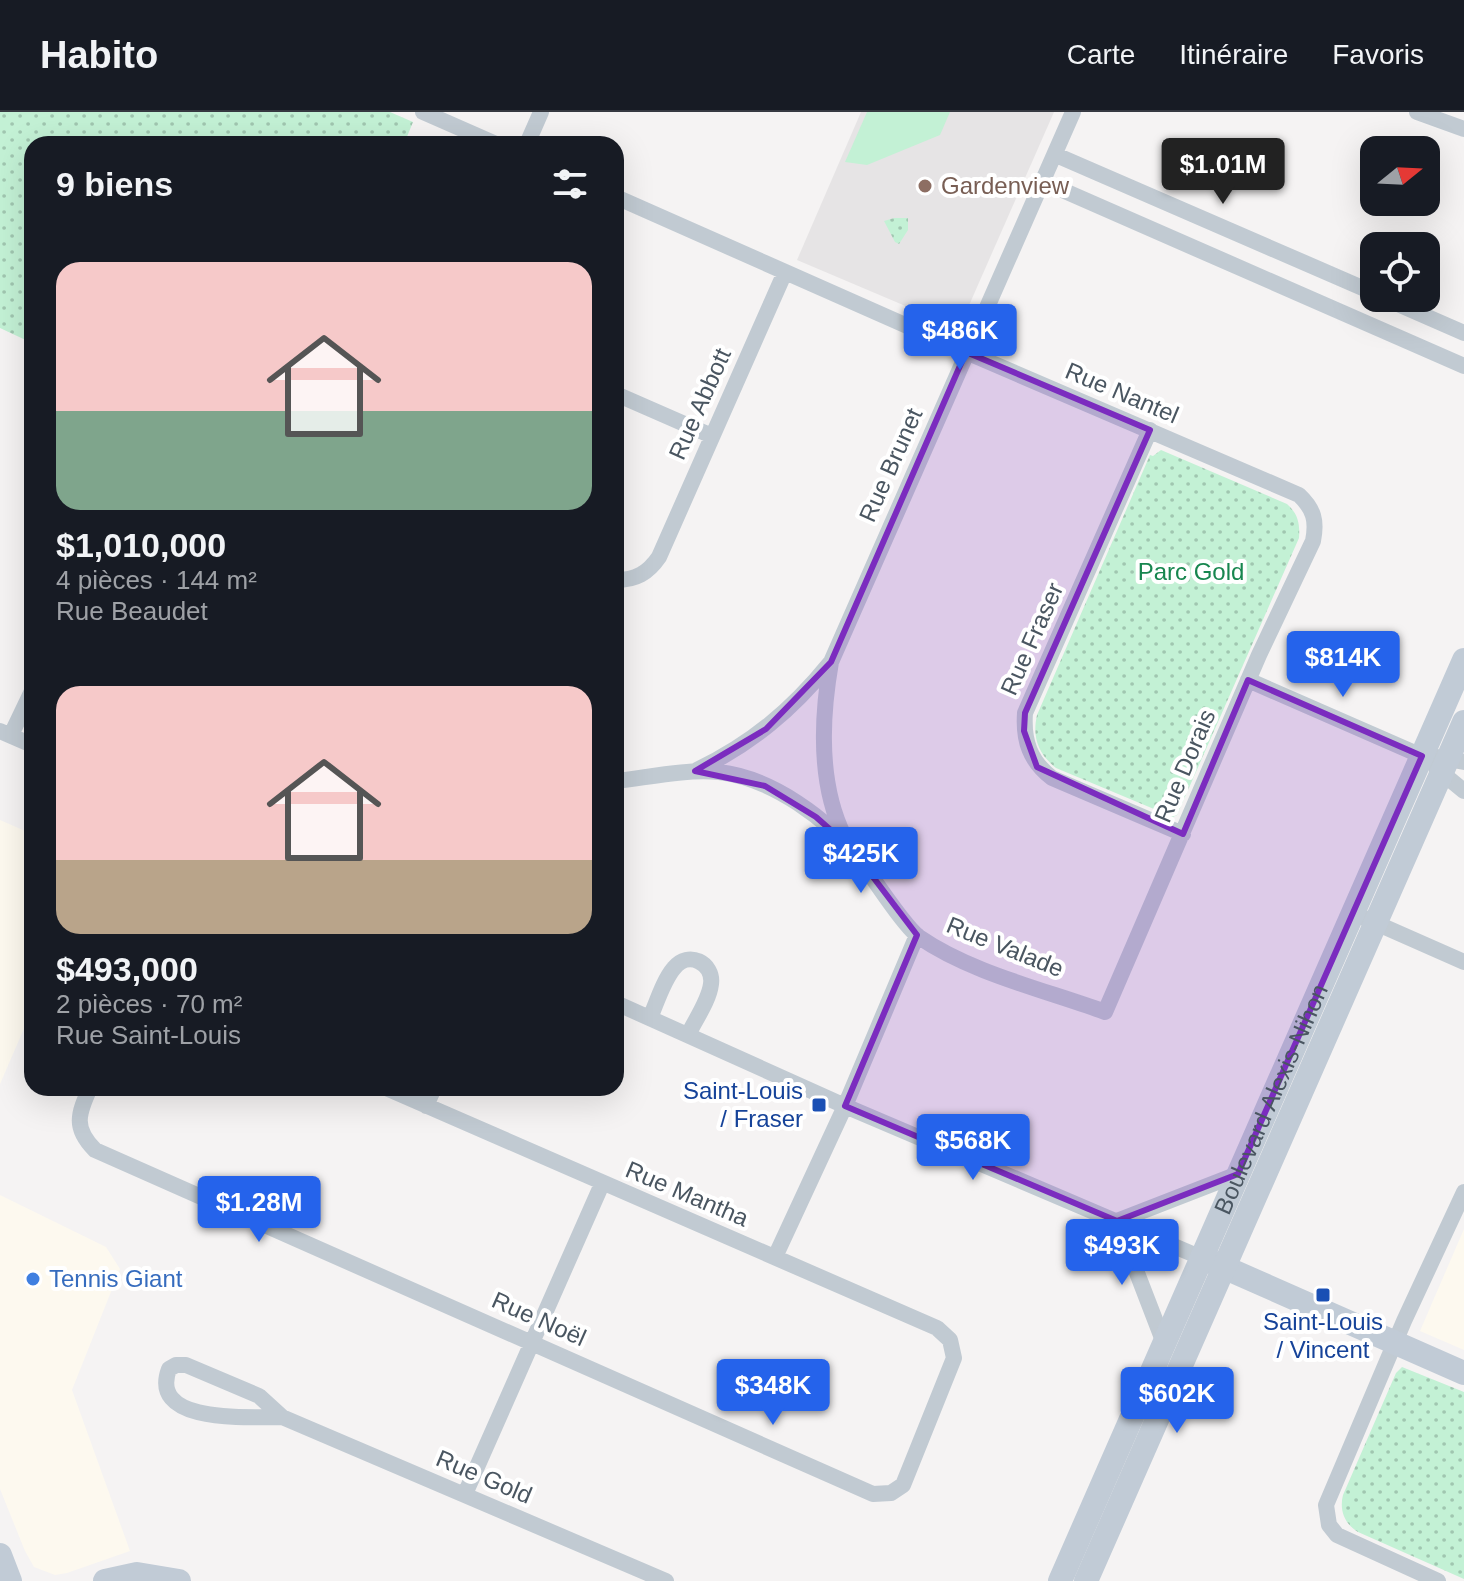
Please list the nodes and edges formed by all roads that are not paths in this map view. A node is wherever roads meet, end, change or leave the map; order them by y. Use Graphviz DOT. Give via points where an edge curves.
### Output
graph roads {
  1 [pos="423,112"];
  2 [pos="541,112"];
  3 [pos="1073,112"];
  4 [pos="1417,112"];
  5 [pos="1464,129"];
  6 [pos="478,136"];
  7 [pos="530,136"];
  8 [pos="1056,155"];
  9 [pos="1044,182"];
  10 [pos="624,201"];
  11 [pos="785,272"];
  12 [pos="1360,287"];
  13 [pos="1416,312"];
  14 [pos="1464,333"];
  15 [pos="966,352"];
  16 [pos="1464,366"];
  17 [pos="624,398"];
  18 [pos="1150,430"];
  19 [pos="712,436"];
  20 [pos="1313,541"];
  21 [pos="624,580"];
  22 [pos="1464,660"];
  23 [pos="831,662"];
  24 [pos="1248,680"];
  25 [pos="24,704"];
  26 [pos="1464,722"];
  27 [pos="6,733"];
  28 [pos="1422,756"];
  29 [pos="1451,765"];
  30 [pos="695,771"];
  31 [pos="624,780"];
  32 [pos="1464,791"];
  33 [pos="1183,834"];
  34 [pos="851,848"];
  35 [pos="1353,913"];
  36 [pos="1376,923"];
  37 [pos="917,935"];
  38 [pos="1464,962"];
  39 [pos="624,1007"];
  40 [pos="1105,1012"];
  41 [pos="650,1018"];
  42 [pos="688,1035"];
  43 [pos="86,1096"];
  44 [pos="404,1096"];
  45 [pos="430,1096"];
  46 [pos="426,1106"];
  47 [pos="845,1106"];
  48 [pos="1238,1174"];
  49 [pos="602,1184"];
  50 [pos="1464,1192"];
  51 [pos="1117,1221"];
  52 [pos="775,1257"];
  53 [pos="1202,1258"];
  54 [pos="1225,1268"];
  55 [pos="532,1342"];
  56 [pos="1164,1343"];
  57 [pos="1394,1343"];
  58 [pos="954,1358"];
  59 [pos="1464,1373"];
  60 [pos="282,1417"];
  61 [pos="465,1494"];
  62 [pos="0,1555"];
  63 [pos="11,1580"];
  64 [pos="105,1581"];
  65 [pos="179,1581"];
  66 [pos="666,1581"];
  67 [pos="1060,1581"];
  68 [pos="1086,1581"];
  69 [pos="1438,1581"];
  1 -- 6 [label="street"];
  2 -- 7 [label="street"];
  3 -- 8 [label="street, Rue Brunet"];
  4 -- 5 [label="street"];
  8 -- 9 [label="street, Rue Brunet"];
  8 -- 12 [label="street"];
  9 -- 15 [label="street, Rue Brunet"];
  9 -- 16 [label="street"];
  10 -- 11 [label="street, Rue Nantel"];
  11 -- 15 [label="street, Rue Nantel"];
  11 -- 19 [label="street, Rue Abbott"];
  13 -- 14 [label="street"];
  15 -- 18 [label="street, Rue Nantel"];
  15 -- 23 [label="street, Rue Brunet"];
  17 -- 19 [label="street"];
  18 -- 20 [label="street, Rue Nantel" via="1299,495 1314,514"];
  18 -- 33 [label="street, Rue Fraser" via="1025,713 1024,731 1037,767 1052,778"];
  19 -- 21 [label="street, Rue Abbott" via="659,557 644,573"];
  20 -- 24 [label="street, Rue Dorais"];
  22 -- 28 [label="street, Boulevard Alexis-Nihon"];
  23 -- 30 [label="street, Rue Brunet" via="766,729"];
  23 -- 34 [label="street, Rue Brunet" via="825,694 825,765 829,796"];
  24 -- 28 [label="street"];
  24 -- 33 [label="street, Rue Dorais"];
  25 -- 27 [label="street"];
  26 -- 29 [label="street, Boulevard Alexis-Nihon"];
  28 -- 29 [label="street"];
  28 -- 35 [label="street, Boulevard Alexis-Nihon"];
  29 -- 32 [label="street"];
  29 -- 36 [label="street, Boulevard Alexis-Nihon"];
  30 -- 31 [label="street, Rue Valade"];
  30 -- 34 [label="street, Rue Valade" via="721,772 765,786 816,817"];
  33 -- 40 [label="street, Rue Dorais"];
  34 -- 37 [label="street, Rue Valade"];
  35 -- 36 [label="street"];
  35 -- 48 [label="street, Boulevard Alexis-Nihon"];
  36 -- 38 [label="street"];
  36 -- 54 [label="street, Boulevard Alexis-Nihon"];
  37 -- 40 [label="street, Rue Valade" via="967,963"];
  37 -- 47 [label="street"];
  39 -- 41 [label="street"];
  41 -- 42 [label="street"];
  41 -- 42 [label="street" via="673,969 696,960 707,966 711,987"];
  42 -- 47 [label="street"];
  43 -- 55 [label="street, Rue Noël" via="79,1121 83,1138 95,1150"];
  44 -- 46 [label="street, Rue Mantha"];
  45 -- 46 [label="street"];
  46 -- 49 [label="street, Rue Mantha"];
  47 -- 51 [label="street"];
  47 -- 52 [label="street"];
  48 -- 51 [label="street"];
  48 -- 53 [label="street, Boulevard Alexis-Nihon"];
  49 -- 52 [label="street, Rue Mantha"];
  49 -- 55 [label="street"];
  50 -- 57 [label="street"];
  51 -- 53 [label="street"];
  51 -- 56 [label="street"];
  52 -- 58 [label="street, Rue Mantha" via="937,1328 950,1340"];
  53 -- 54 [label="street"];
  53 -- 56 [label="street, Boulevard Alexis-Nihon"];
  54 -- 57 [label="street"];
  54 -- 68 [label="street, Boulevard Alexis-Nihon"];
  55 -- 58 [label="street, Rue Noël" via="873,1494 891,1493 903,1485"];
  55 -- 61 [label="street"];
  56 -- 67 [label="street, Boulevard Alexis-Nihon"];
  57 -- 59 [label="street"];
  57 -- 69 [label="street" via="1331,1489 1327,1518 1344,1539"];
  60 -- 60 [label="street, Rue Gold" via="259,1396 186,1365 169,1369 166,1393 182,1406 212,1416"];
  60 -- 61 [label="street, Rue Gold"];
  61 -- 66 [label="street, Rue Gold"];
  62 -- 63 [label="street"];
  64 -- 65 [label="street" via="137,1574"];
}
